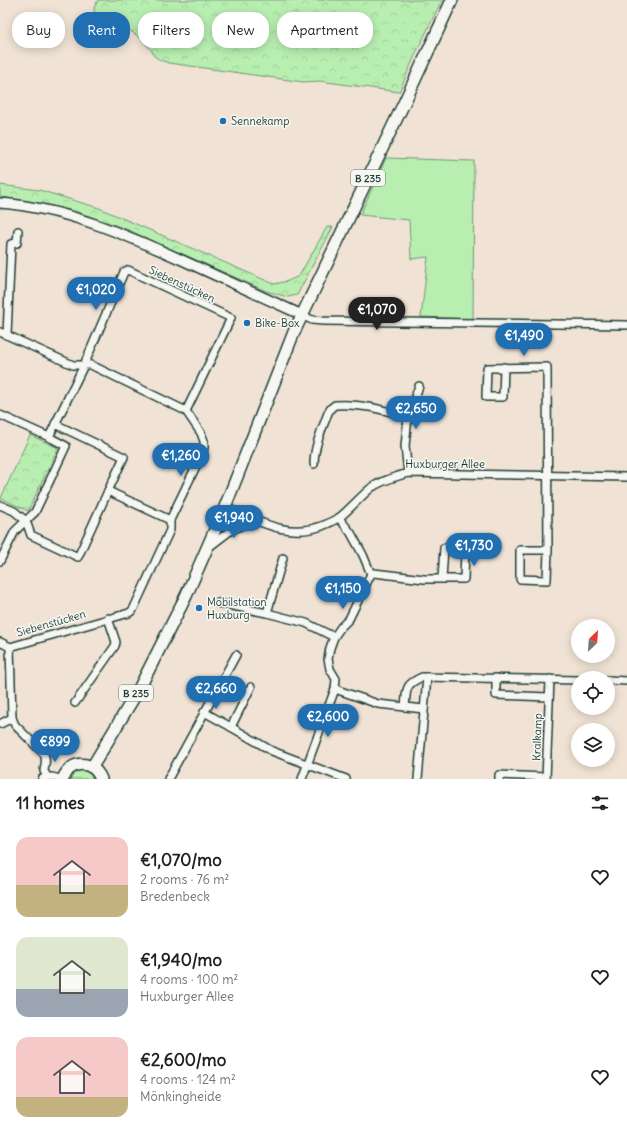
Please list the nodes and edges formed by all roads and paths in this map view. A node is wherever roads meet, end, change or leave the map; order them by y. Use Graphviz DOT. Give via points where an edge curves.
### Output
graph roads {
  1 [pos="452,0"];
  2 [pos="0,203"];
  3 [pos="18,231"];
  4 [pos="302,315"];
  5 [pos="627,325"];
  6 [pos="3,333"];
  7 [pos="84,365"];
  8 [pos="504,367"];
  9 [pos="419,386"];
  10 [pos="186,411"];
  11 [pos="0,415"];
  12 [pos="408,417"];
  13 [pos="55,424"];
  14 [pos="49,437"];
  15 [pos="314,464"];
  16 [pos="408,473"];
  17 [pos="547,476"];
  18 [pos="627,477"];
  19 [pos="108,492"];
  20 [pos="0,505"];
  21 [pos="225,507"];
  22 [pos="339,518"];
  23 [pos="170,520"];
  24 [pos="26,521"];
  25 [pos="258,522"];
  26 [pos="207,549"];
  27 [pos="548,550"];
  28 [pos="283,558"];
  29 [pos="0,561"];
  30 [pos="371,574"];
  31 [pos="442,579"];
  32 [pos="218,603"];
  33 [pos="267,613"];
  34 [pos="108,618"];
  35 [pos="334,637"];
  36 [pos="0,642"];
  37 [pos="10,646"];
  38 [pos="236,655"];
  39 [pos="427,677"];
  40 [pos="496,678"];
  41 [pos="550,679"];
  42 [pos="571,680"];
  43 [pos="615,680"];
  44 [pos="627,681"];
  45 [pos="251,687"];
  46 [pos="335,689"];
  47 [pos="549,697"];
  48 [pos="75,703"];
  49 [pos="405,706"];
  50 [pos="424,709"];
  51 [pos="204,712"];
  52 [pos="12,718"];
  53 [pos="0,724"];
  54 [pos="231,727"];
  55 [pos="308,764"];
  56 [pos="92,767"];
  57 [pos="44,778"];
  58 [pos="546,778"];
  59 [pos="61,779"];
  60 [pos="101,779"];
  61 [pos="168,779"];
  62 [pos="302,779"];
  63 [pos="346,779"];
  64 [pos="418,779"];
  65 [pos="499,779"];
  1 -- 4 [label="main road, B 235"];
  2 -- 4 [label="main road" via="26,206 88,221 156,248"];
  3 -- 6 [label="street, Siebenstücken" via="17,243 11,244"];
  4 -- 5 [label="street" via="312,320 323,321"];
  4 -- 21 [label="main road, B 235"];
  6 -- 7 [label="street, Siebenstücken" via="73,365"];
  7 -- 10 [label="street, Siebenstücken" via="91,365"];
  7 -- 10 [label="street, Siebenstücken" via="124,272 128,270 231,318"];
  7 -- 13 [label="street"];
  8 -- 8 [label="street" via="488,368 486,396 502,397"];
  8 -- 17 [label="street" via="547,367"];
  9 -- 12 [label="street"];
  10 -- 23 [label="street, Siebenstücken" via="201,433 204,448"];
  11 -- 14 [label="street"];
  12 -- 15 [label="street" via="379,408 335,405 328,413 316,446"];
  12 -- 16 [label="street" via="405,446"];
  13 -- 14 [label="street"];
  13 -- 19 [label="street" via="124,457"];
  14 -- 24 [label="street" via="66,446 35,512"];
  16 -- 17 [label="street, Huxburger Allee"];
  16 -- 22 [label="street, Huxburger Allee" via="373,487"];
  17 -- 18 [label="street, Huxburger Allee"];
  17 -- 27 [label="street"];
  19 -- 23 [label="street"];
  19 -- 24 [label="street" via="78,557 30,535"];
  20 -- 24 [label="street" via="14,511"];
  21 -- 25 [label="street, Huxburger Allee"];
  21 -- 26 [label="main road, B 235"];
  22 -- 25 [label="street, Huxburger Allee" via="319,528 302,530 286,530"];
  22 -- 30 [label="street" via="351,533"];
  23 -- 34 [label="street, Siebenstücken" via="170,530 133,610"];
  24 -- 29 [label="street" via="15,531"];
  25 -- 26 [label="street" via="245,524 230,531"];
  26 -- 56 [label="main road, B 235" via="139,689"];
  27 -- 27 [label="street" via="546,580 520,579 520,550"];
  28 -- 33 [label="street"];
  30 -- 31 [label="street"];
  30 -- 35 [label="street" via="350,619"];
  31 -- 31 [label="street" via="464,579 464,549 444,548"];
  32 -- 33 [label="street"];
  33 -- 35 [label="street" via="306,623"];
  34 -- 37 [label="street, Siebenstücken"];
  34 -- 48 [label="street" via="115,646"];
  35 -- 46 [label="street" via="328,659 336,679"];
  36 -- 37 [label="street, Siebenstücken"];
  37 -- 52 [label="street"];
  38 -- 51 [label="street"];
  39 -- 40 [label="street"];
  39 -- 49 [label="street" via="409,684"];
  39 -- 50 [label="street"];
  40 -- 41 [label="street"];
  40 -- 47 [label="street" via="496,695"];
  41 -- 42 [label="street"];
  41 -- 47 [label="street, Kralkamp"];
  43 -- 44 [label="street"];
  45 -- 54 [label="street"];
  46 -- 49 [label="street" via="378,704"];
  46 -- 55 [label="street"];
  47 -- 58 [label="street, Kralkamp"];
  49 -- 50 [label="street"];
  50 -- 64 [label="street"];
  51 -- 54 [label="street"];
  51 -- 61 [label="street"];
  52 -- 53 [label="street"];
  52 -- 57 [label="street" via="15,725 44,754"];
  54 -- 55 [label="street" via="272,751"];
  55 -- 62 [label="street"];
  55 -- 63 [label="street"];
  56 -- 59 [label="main road" via="86,764 74,766"];
  56 -- 60 [label="main road"];
  57 -- 59 [label="street"];
  58 -- 65 [label="street" via="499,775"];
}
